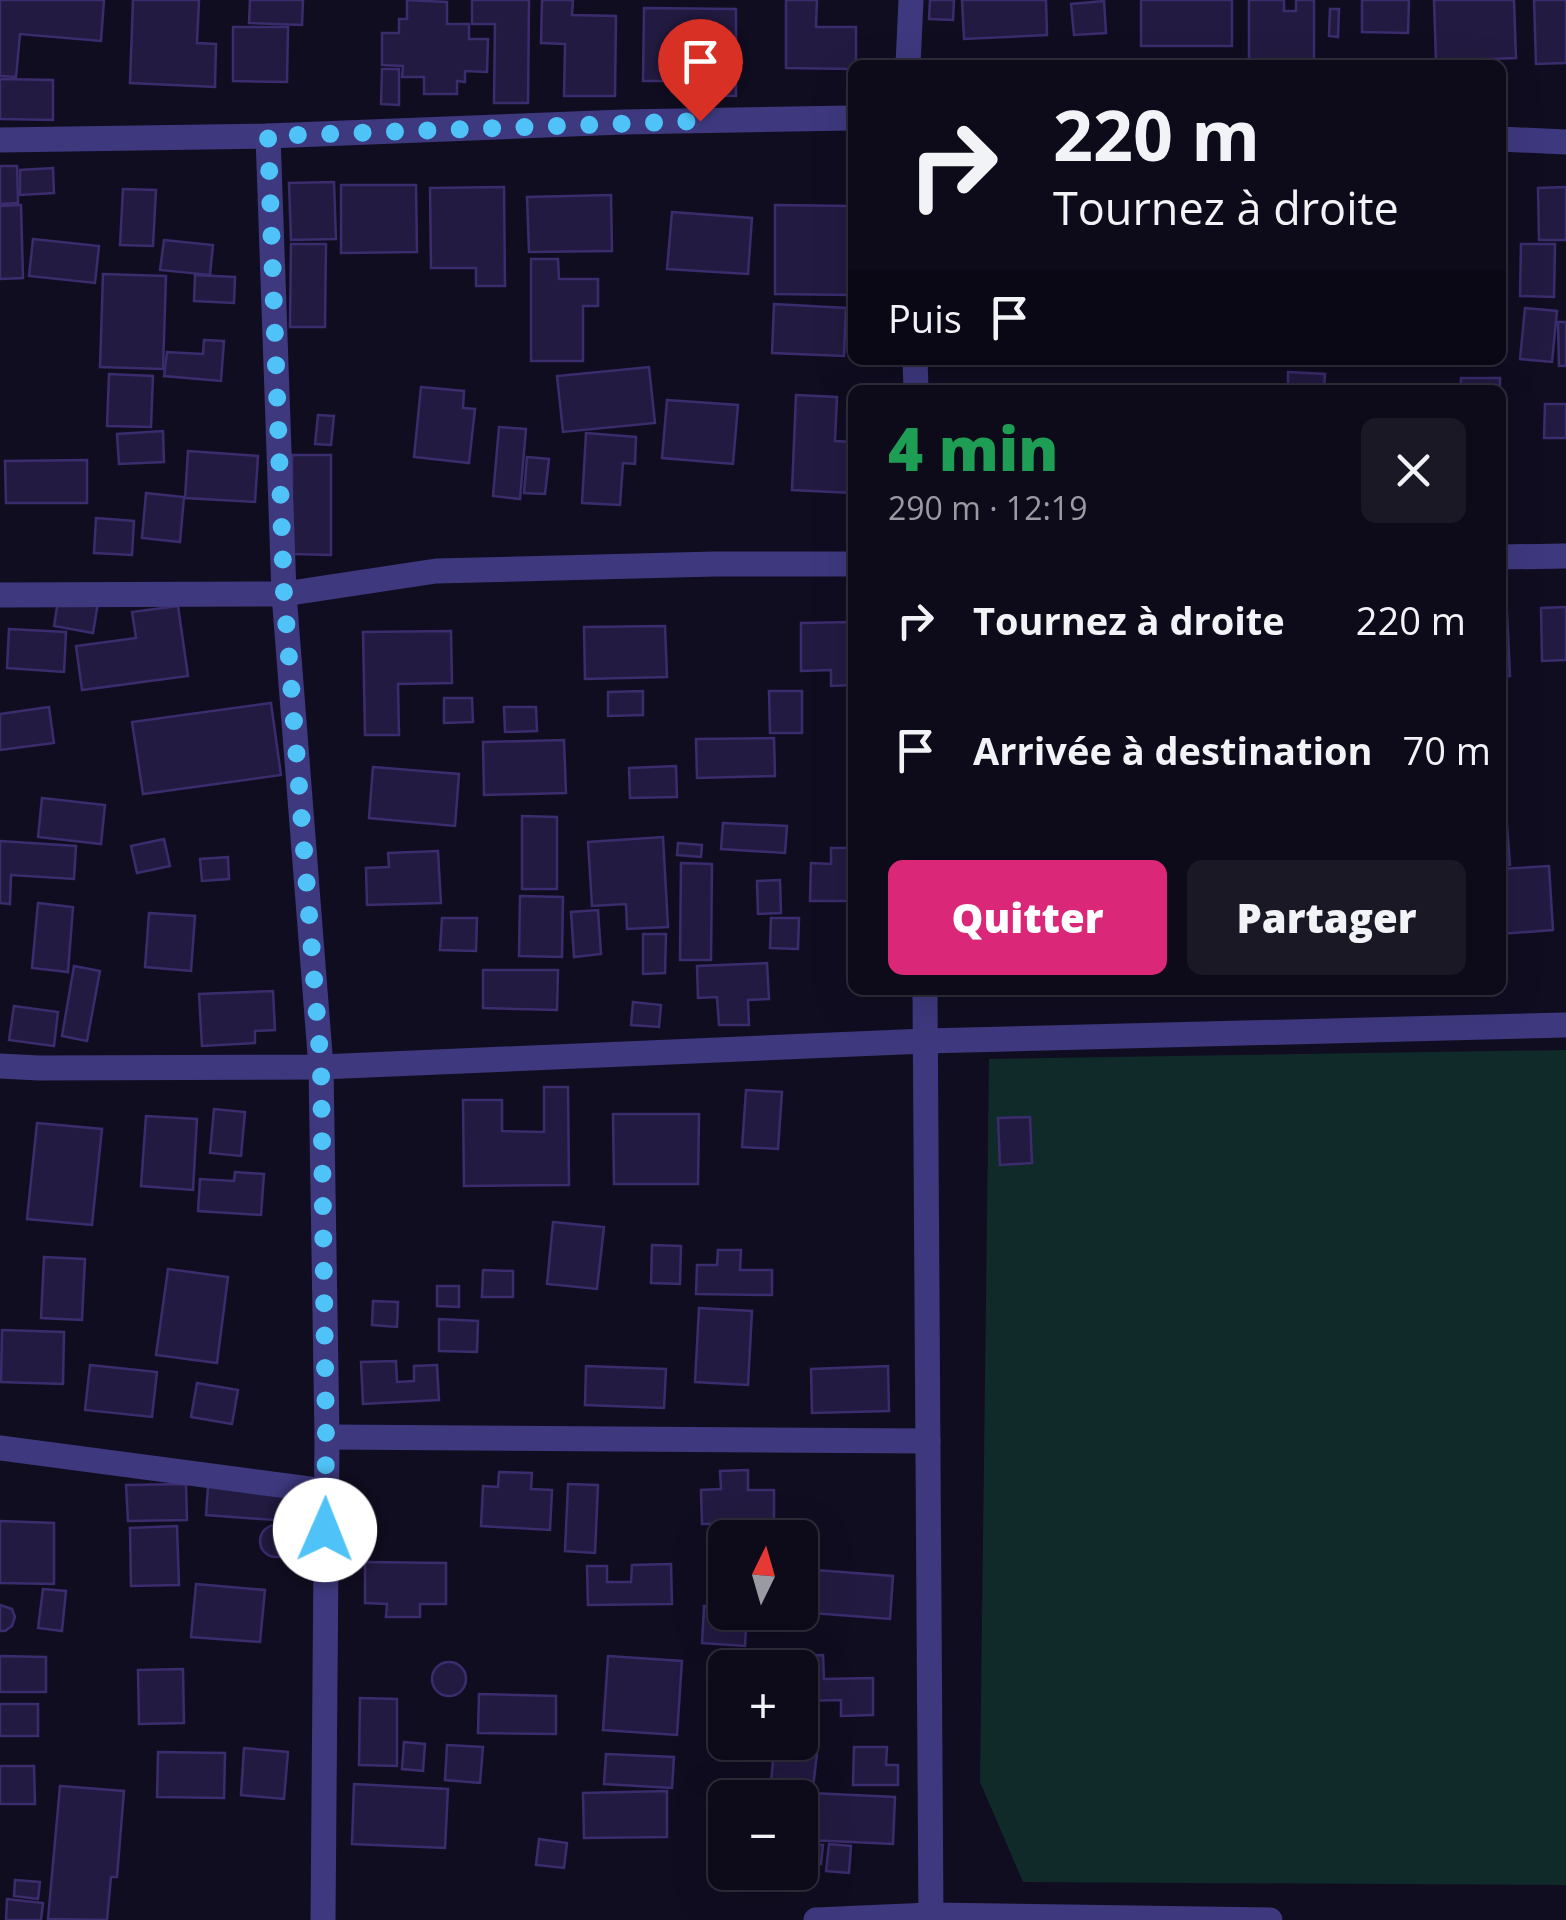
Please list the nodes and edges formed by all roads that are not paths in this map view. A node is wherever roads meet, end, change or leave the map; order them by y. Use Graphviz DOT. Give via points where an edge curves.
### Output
graph roads {
  1 [pos="911,0"];
  2 [pos="908,60"];
  3 [pos="848,118"];
  4 [pos="268,136"];
  5 [pos="1506,139"];
  6 [pos="0,140"];
  7 [pos="1566,142"];
  8 [pos="1566,556"];
  9 [pos="1506,557"];
  10 [pos="848,564"];
  11 [pos="284,594"];
  12 [pos="0,595"];
  13 [pos="925,995"];
  14 [pos="1566,1025"];
  15 [pos="925,1041"];
  16 [pos="0,1066"];
  17 [pos="321,1067"];
  18 [pos="326,1437"];
  19 [pos="928,1441"];
  20 [pos="0,1448"];
  21 [pos="326,1491"];
  22 [pos="930,1917"];
  23 [pos="323,1920"];
  24 [pos="816,1920"];
  25 [pos="1270,1920"];
  1 -- 2 [label="street"];
  3 -- 4 [label="street"];
  4 -- 6 [label="street"];
  4 -- 11 [label="street"];
  5 -- 7 [label="street"];
  8 -- 9 [label="street"];
  10 -- 11 [label="street" via="436,571"];
  11 -- 12 [label="street"];
  11 -- 17 [label="street"];
  13 -- 15 [label="street"];
  14 -- 15 [label="street"];
  15 -- 17 [label="street"];
  15 -- 19 [label="street"];
  16 -- 17 [label="street"];
  17 -- 18 [label="street"];
  18 -- 19 [label="street"];
  18 -- 21 [label="street"];
  19 -- 22 [label="street"];
  20 -- 21 [label="street"];
  21 -- 23 [label="street"];
  22 -- 24 [label="street"];
  22 -- 25 [label="street"];
}
